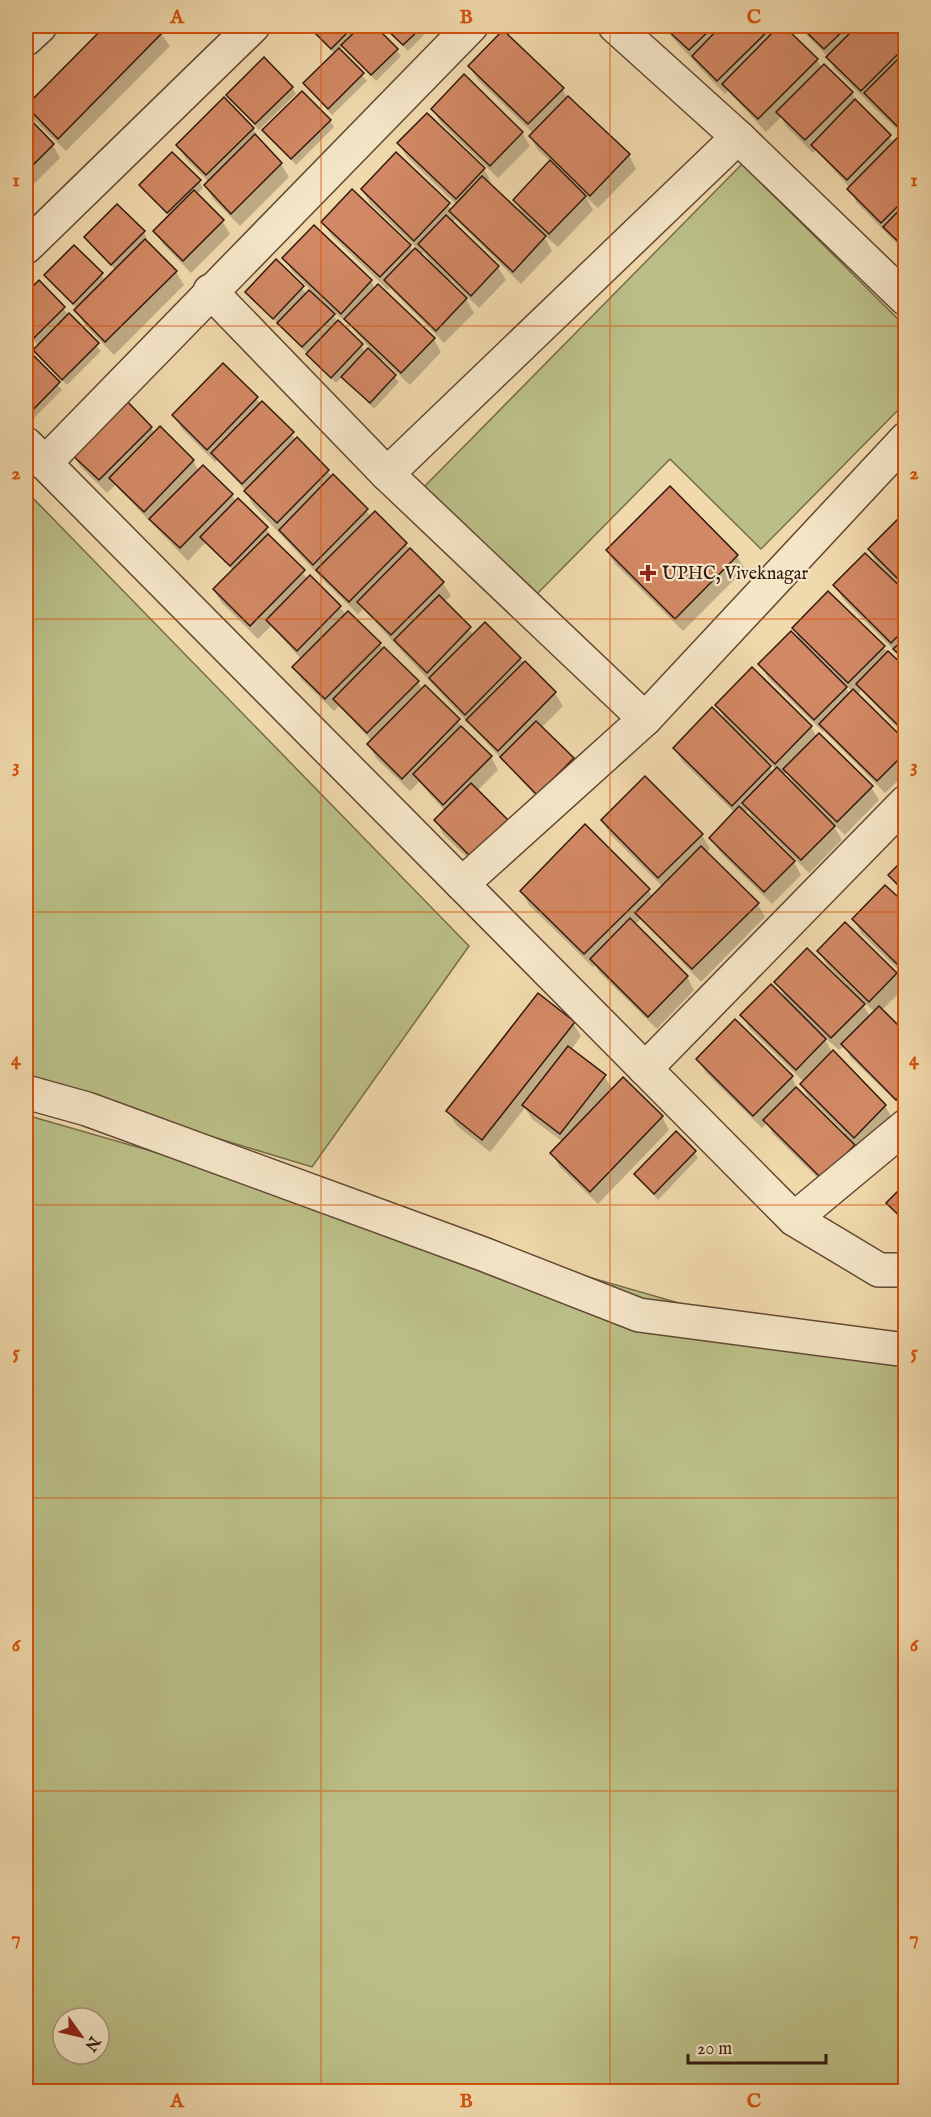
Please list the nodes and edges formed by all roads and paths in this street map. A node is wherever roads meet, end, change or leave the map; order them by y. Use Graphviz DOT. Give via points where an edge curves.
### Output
graph roads {
  1 [pos="40,26"];
  2 [pos="253,26"];
  3 [pos="471,26"];
  4 [pos="615,26"];
  5 [pos="26,39"];
  6 [pos="738,137"];
  7 [pos="26,247"];
  8 [pos="210,291"];
  9 [pos="906,300"];
  10 [pos="906,439"];
  11 [pos="35,454"];
  12 [pos="387,474"];
  13 [pos="645,719"];
  14 [pos="906,802"];
  15 [pos="462,884"];
  16 [pos="645,1069"];
  17 [pos="26,1092"];
  18 [pos="906,1126"];
  19 [pos="794,1219"];
  20 [pos="906,1269"];
  21 [pos="906,1350"];
  1 -- 5 [label="street"];
  2 -- 7 [label="street"];
  3 -- 8 [label="street"];
  4 -- 6 [label="street"];
  6 -- 9 [label="street"];
  6 -- 12 [label="street"];
  8 -- 11 [label="street"];
  8 -- 12 [label="street"];
  10 -- 13 [label="street"];
  11 -- 15 [label="street"];
  12 -- 13 [label="street"];
  13 -- 15 [label="street"];
  14 -- 16 [label="street"];
  15 -- 16 [label="street"];
  16 -- 19 [label="street"];
  17 -- 21 [label="street" via="87,1109 639,1315"];
  18 -- 19 [label="street"];
  19 -- 20 [label="street" via="879,1270"];
}
